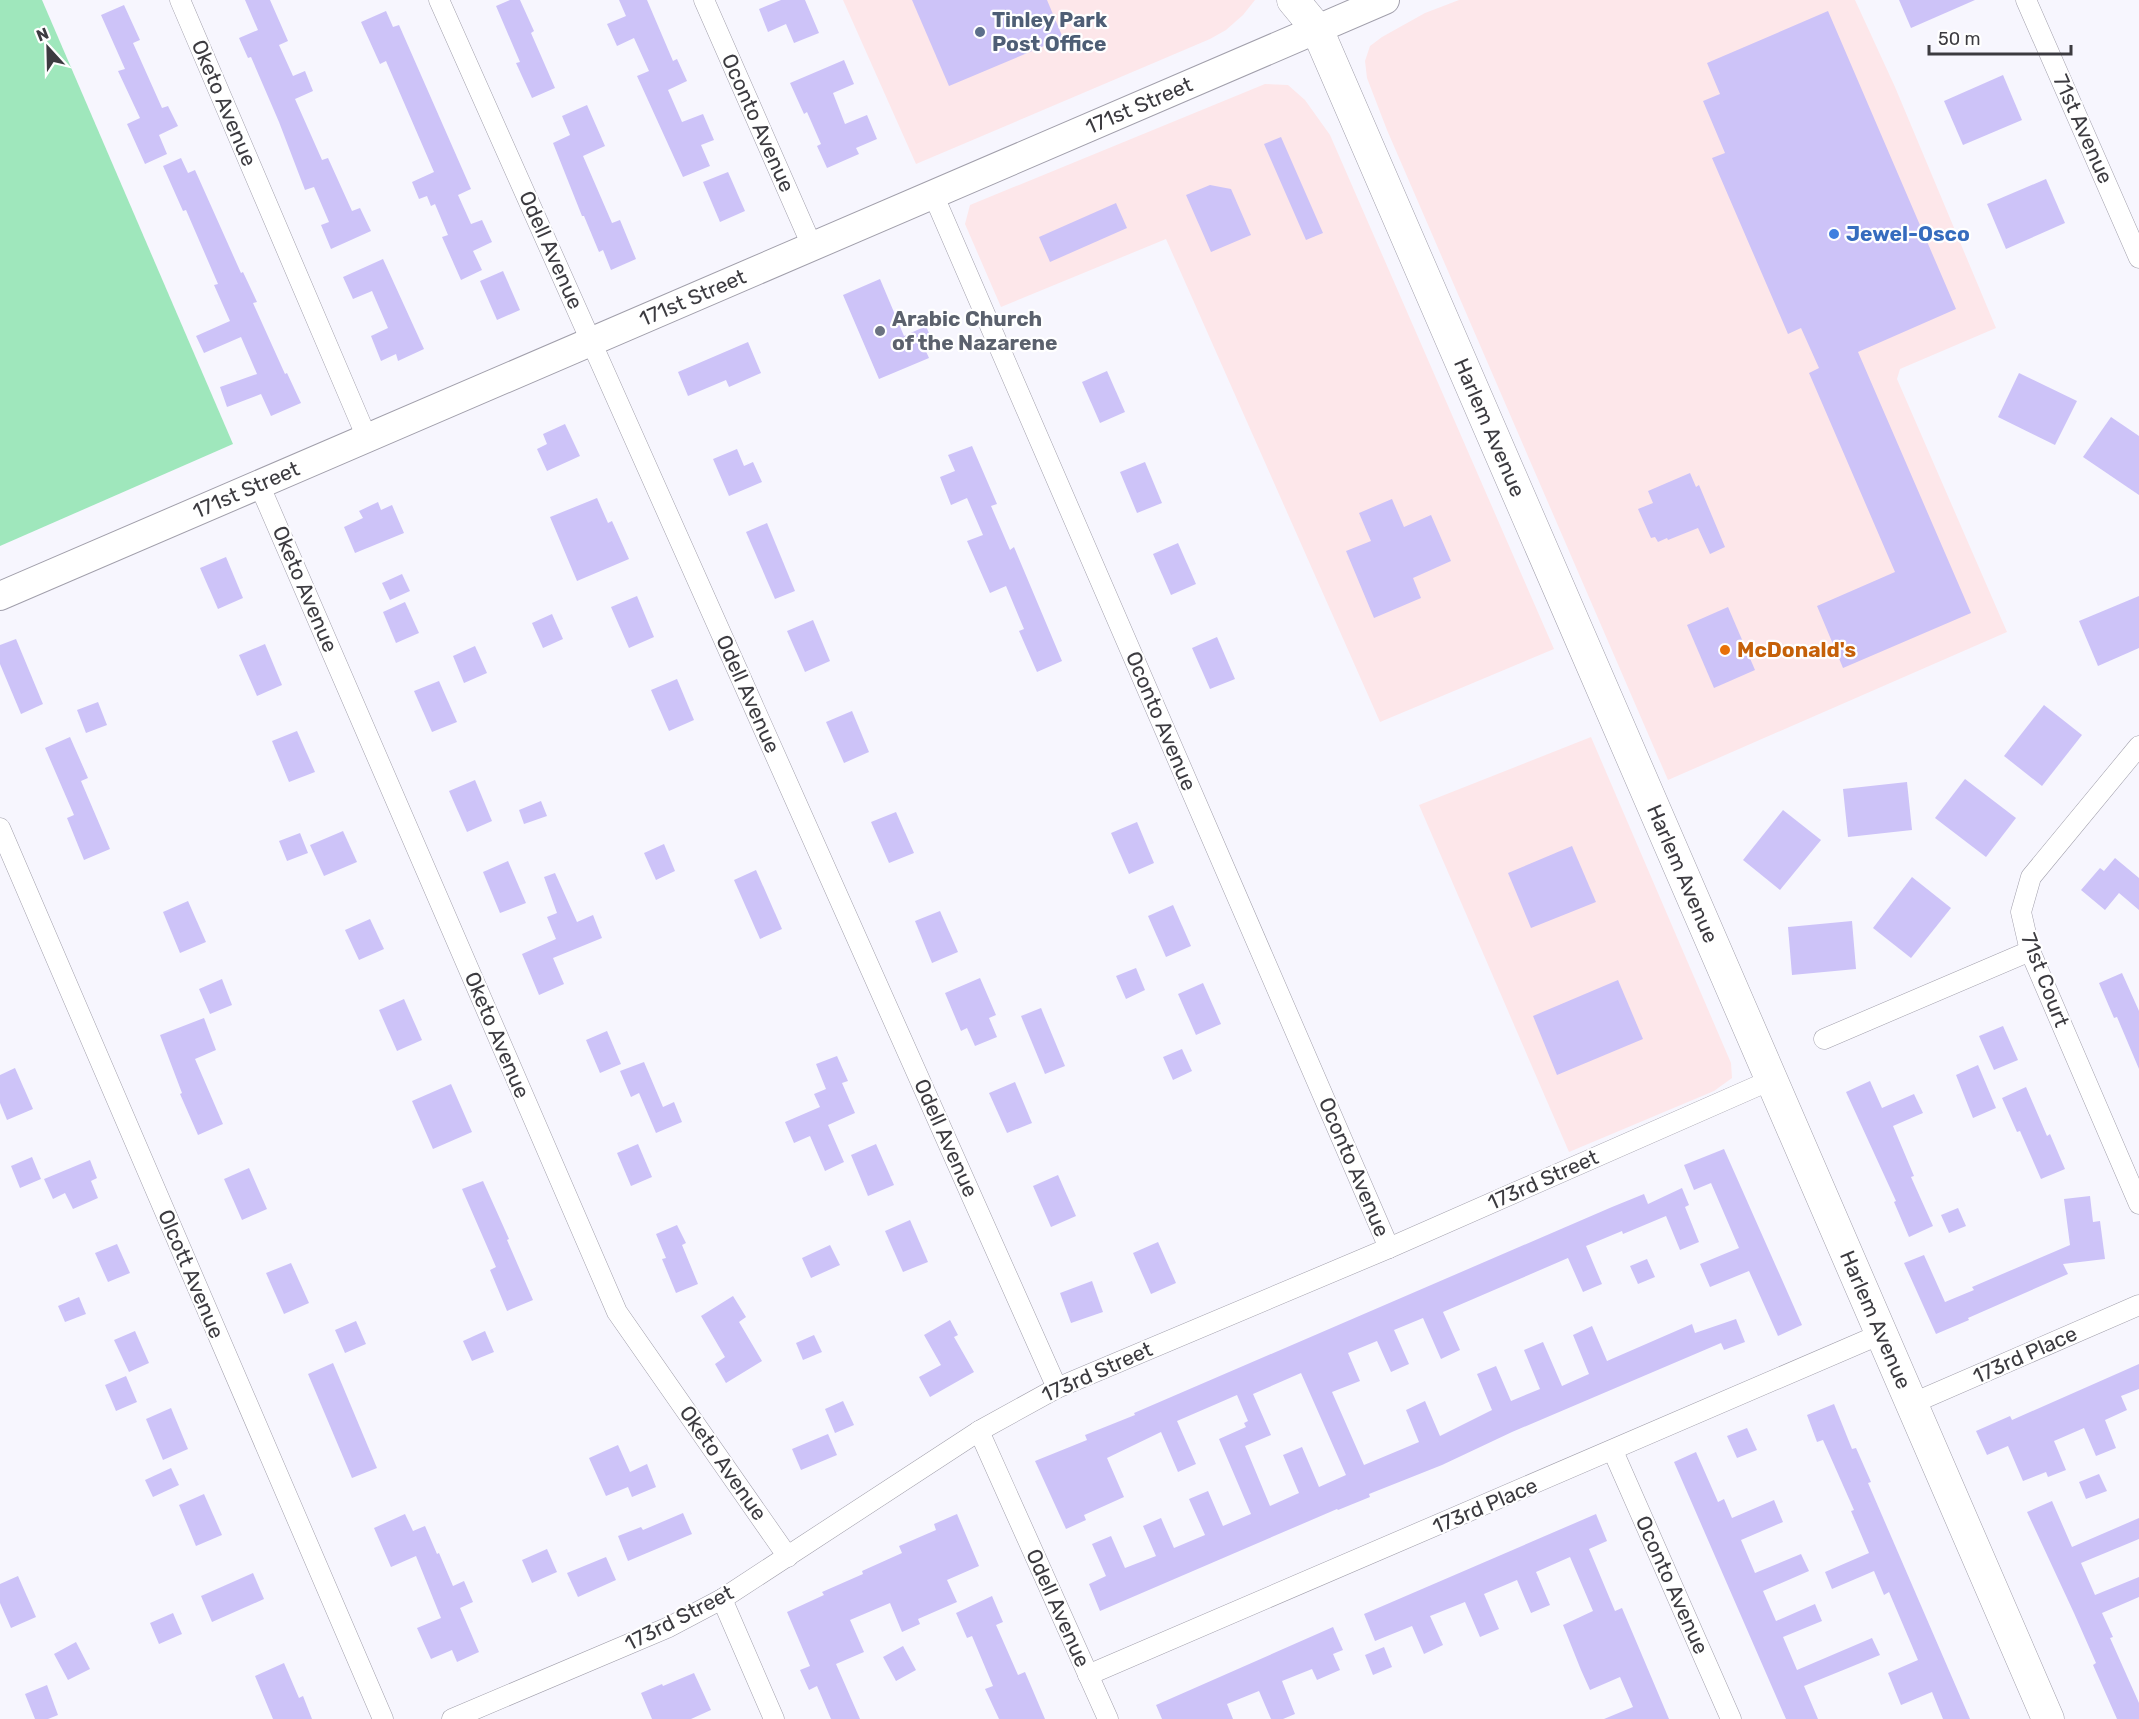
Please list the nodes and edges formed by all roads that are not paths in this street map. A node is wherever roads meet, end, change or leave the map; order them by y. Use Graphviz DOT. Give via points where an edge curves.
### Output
graph roads {
  1 [pos="180,0"];
  2 [pos="439,0"];
  3 [pos="704,0"];
  4 [pos="1293,0"];
  5 [pos="1385,0"];
  6 [pos="2026,0"];
  7 [pos="1315,14"];
  8 [pos="933,194"];
  9 [pos="812,246"];
  10 [pos="2139,258"];
  11 [pos="591,341"];
  12 [pos="367,438"];
  13 [pos="260,484"];
  14 [pos="0,596"];
  15 [pos="2139,746"];
  16 [pos="0,828"];
  17 [pos="2030,951"];
  18 [pos="1824,1040"];
  19 [pos="1771,1080"];
  20 [pos="2139,1204"];
  21 [pos="1389,1248"];
  22 [pos="2139,1305"];
  23 [pos="1881,1334"];
  24 [pos="1057,1388"];
  25 [pos="1911,1404"];
  26 [pos="979,1431"];
  27 [pos="1613,1451"];
  28 [pos="788,1557"];
  29 [pos="722,1599"];
  30 [pos="1088,1675"];
  31 [pos="383,1719"];
  32 [pos="452,1719"];
  33 [pos="774,1719"];
  34 [pos="1108,1719"];
  35 [pos="1731,1719"];
  36 [pos="2048,1719"];
  1 -- 12 [label="street, Oketo Avenue"];
  2 -- 11 [label="street, Odell Avenue"];
  3 -- 9 [label="street, Oconto Avenue"];
  4 -- 7 [label="main road, Harlem Avenue"];
  5 -- 7 [label="street, 171st Street"];
  6 -- 10 [label="street, 71st Avenue"];
  7 -- 8 [label="street, 171st Street"];
  7 -- 19 [label="main road, Harlem Avenue"];
  8 -- 9 [label="street, 171st Street"];
  8 -- 21 [label="street, Oconto Avenue"];
  9 -- 11 [label="street, 171st Street"];
  11 -- 12 [label="street, 171st Street"];
  11 -- 24 [label="street, Odell Avenue"];
  12 -- 13 [label="street, 171st Street"];
  13 -- 14 [label="street, 171st Street"];
  13 -- 28 [label="street, Oketo Avenue" via="617,1312"];
  15 -- 17 [label="street, 71st Court" via="2031,877 2021,912"];
  16 -- 31 [label="street, Olcott Avenue"];
  17 -- 18 [label="street"];
  17 -- 20 [label="street, 71st Court"];
  19 -- 21 [label="street, 173rd Street"];
  19 -- 23 [label="main road, Harlem Avenue"];
  21 -- 24 [label="street, 173rd Street"];
  22 -- 25 [label="street, 173rd Place"];
  23 -- 25 [label="main road, Harlem Avenue"];
  23 -- 27 [label="street, 173rd Place"];
  24 -- 26 [label="street, 173rd Street"];
  25 -- 36 [label="main road, Harlem Avenue"];
  26 -- 28 [label="street, 173rd Street"];
  26 -- 30 [label="street, Odell Avenue"];
  27 -- 30 [label="street, 173rd Place"];
  27 -- 35 [label="street, Oconto Avenue"];
  28 -- 29 [label="street, 173rd Street"];
  29 -- 32 [label="street, 173rd Street" via="669,1628"];
  29 -- 33 [label="street"];
  30 -- 34 [label="street, Odell Avenue"];
}
